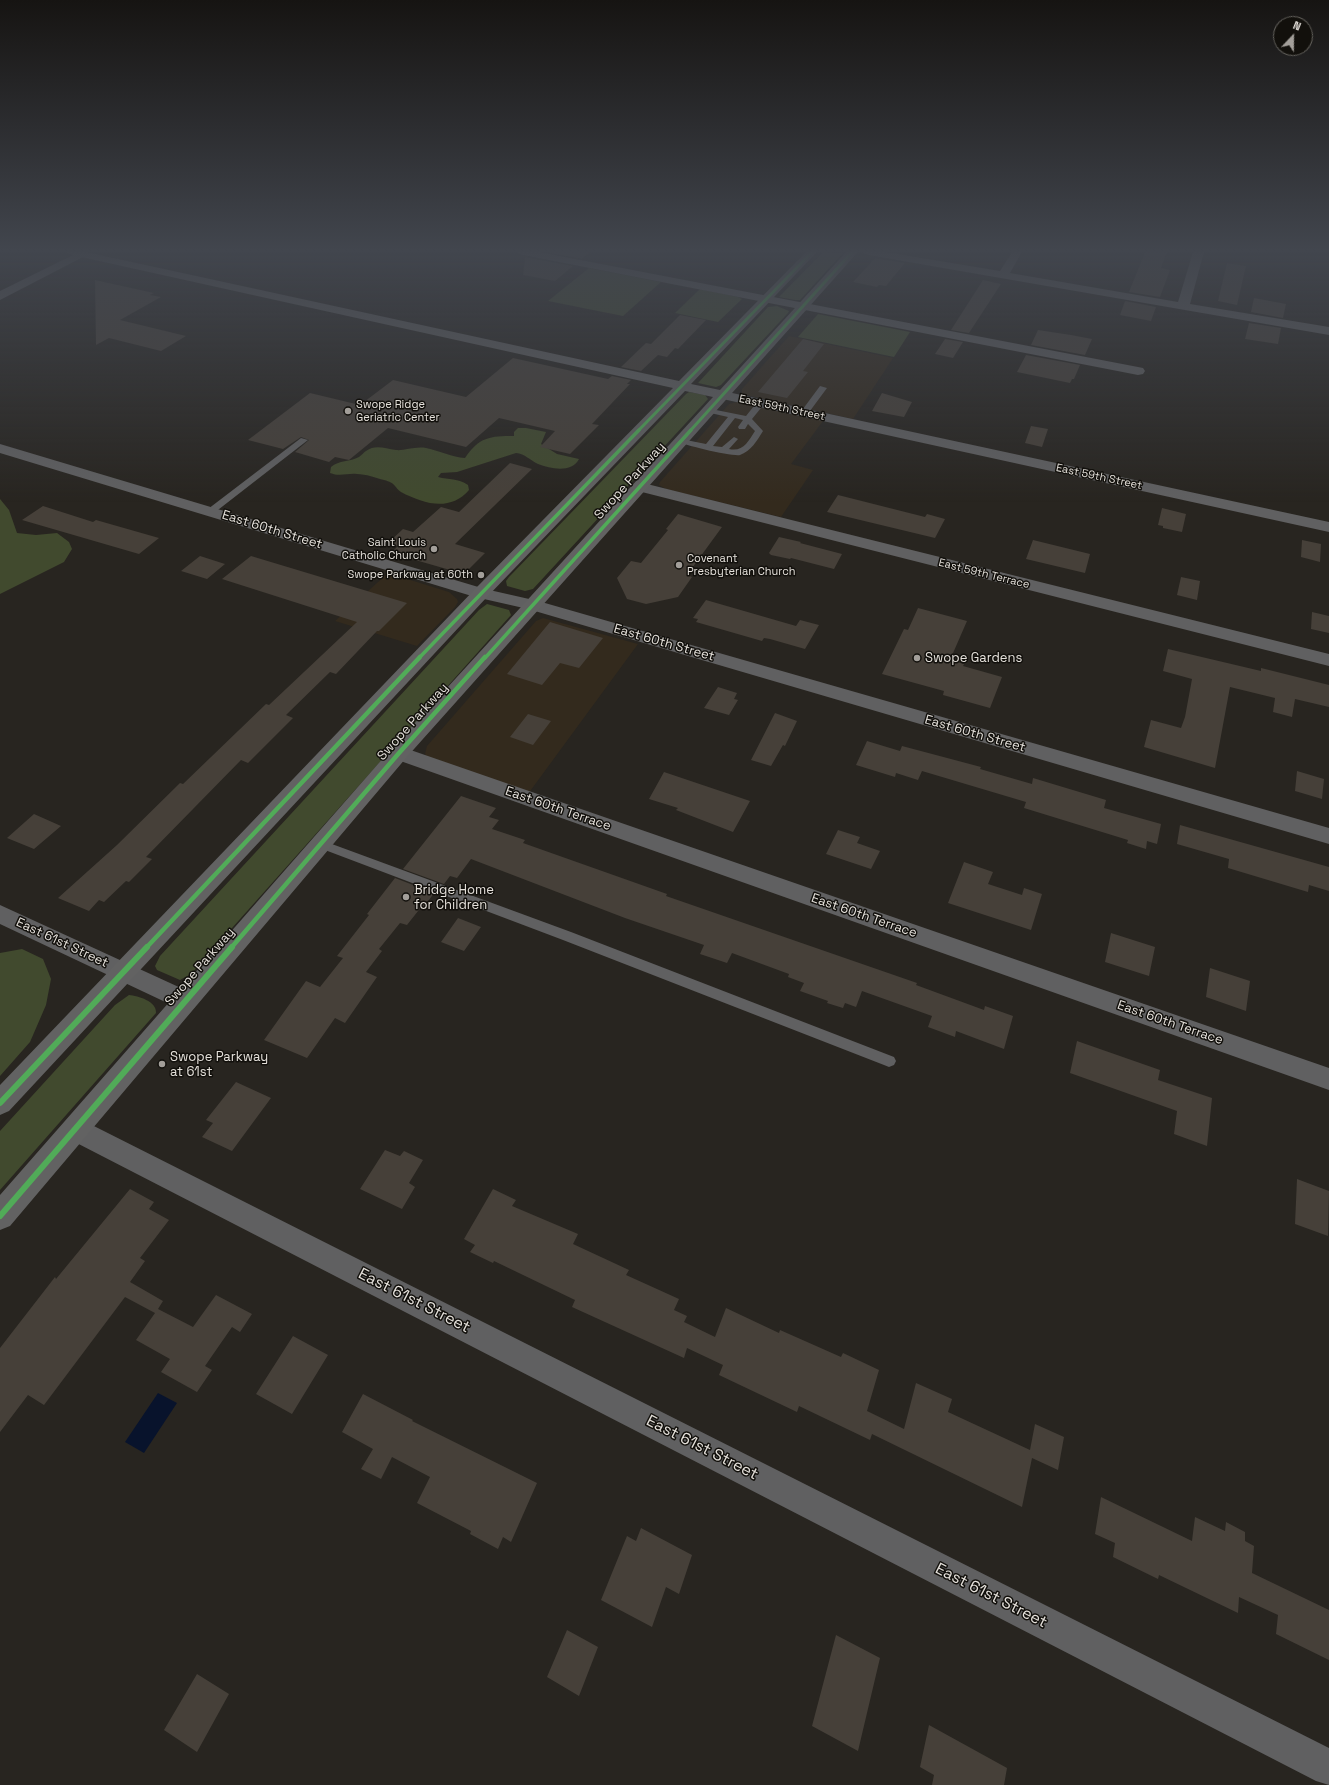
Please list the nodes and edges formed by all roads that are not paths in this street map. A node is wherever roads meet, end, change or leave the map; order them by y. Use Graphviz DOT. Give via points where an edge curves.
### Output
graph roads {
  1 [pos="456,335"];
  2 [pos="731,335"];
  3 [pos="777,335"];
  4 [pos="954,335"];
  5 [pos="1138,371"];
  6 [pos="682,386"];
  7 [pos="823,388"];
  8 [pos="723,395"];
  9 [pos="761,403"];
  10 [pos="709,410"];
  11 [pos="804,412"];
  12 [pos="733,416"];
  13 [pos="748,419"];
  14 [pos="742,427"];
  15 [pos="734,439"];
  16 [pos="304,440"];
  17 [pos="680,441"];
  18 [pos="708,447"];
  19 [pos="0,448"];
  20 [pos="724,450"];
  21 [pos="639,487"];
  22 [pos="211,511"];
  23 [pos="1329,527"];
  24 [pos="481,593"];
  25 [pos="532,604"];
  26 [pos="1329,660"];
  27 [pos="399,753"];
  28 [pos="1329,836"];
  29 [pos="321,844"];
  30 [pos="0,914"];
  31 [pos="124,971"];
  32 [pos="186,1000"];
  33 [pos="889,1061"];
  34 [pos="1329,1079"];
  35 [pos="0,1103"];
  36 [pos="76,1128"];
  37 [pos="0,1216"];
  38 [pos="1329,1768"];
  1 -- 6 [label="main road, East 59th Street"];
  2 -- 6 [label="main road, Swope Parkway"];
  3 -- 8 [label="main road, Swope Parkway"];
  4 -- 5 [label="street"];
  6 -- 8 [label="main road, East 59th Street"];
  6 -- 24 [label="main road, Swope Parkway"];
  7 -- 11 [label="lane"];
  8 -- 9 [label="street, East 59th Street"];
  8 -- 10 [label="main road, Swope Parkway"];
  9 -- 11 [label="street, East 59th Street"];
  9 -- 13 [label="lane"];
  10 -- 12 [label="lane"];
  10 -- 17 [label="main road, Swope Parkway"];
  11 -- 23 [label="street, East 59th Street"];
  12 -- 13 [label="lane"];
  12 -- 18 [label="lane"];
  13 -- 14 [label="lane"];
  13 -- 20 [label="lane" via="759,431 749,447 737,453"];
  15 -- 20 [label="lane"];
  16 -- 22 [label="lane"];
  17 -- 18 [label="lane"];
  17 -- 21 [label="main road, Swope Parkway"];
  18 -- 20 [label="lane"];
  19 -- 22 [label="street, East 60th Street"];
  21 -- 25 [label="main road, Swope Parkway"];
  21 -- 26 [label="street, East 59th Terrace"];
  22 -- 24 [label="street, East 60th Street"];
  24 -- 25 [label="street, East 60th Street"];
  24 -- 31 [label="main road, Swope Parkway"];
  25 -- 27 [label="main road, Swope Parkway"];
  25 -- 28 [label="street, East 60th Street"];
  27 -- 29 [label="main road, Swope Parkway"];
  27 -- 34 [label="street, East 60th Terrace"];
  29 -- 32 [label="main road, Swope Parkway"];
  29 -- 33 [label="lane"];
  30 -- 31 [label="street, East 61st Street"];
  31 -- 32 [label="street, East 61st Street"];
  31 -- 35 [label="main road, Swope Parkway"];
  32 -- 36 [label="main road, Swope Parkway"];
  36 -- 37 [label="main road, Swope Parkway"];
  36 -- 38 [label="street, East 61st Street"];
}
